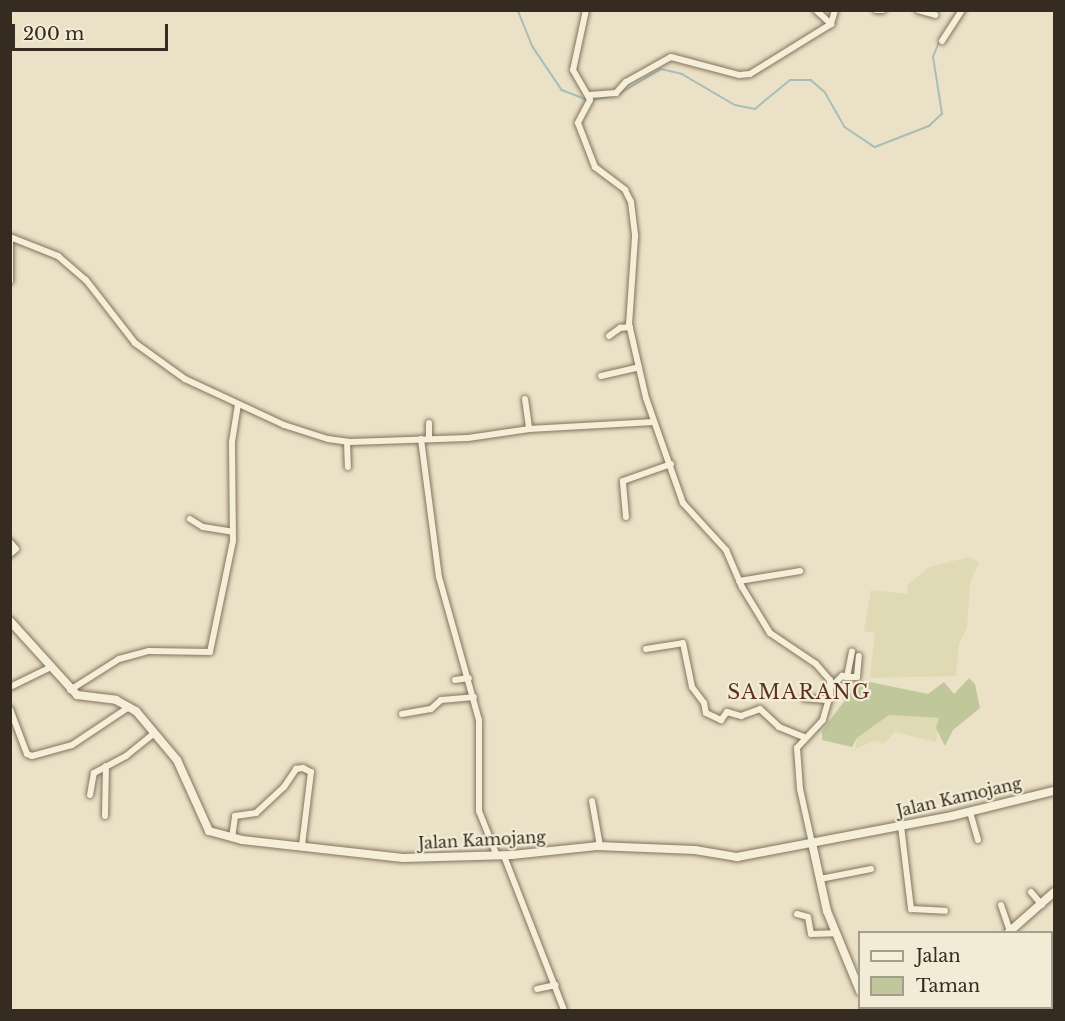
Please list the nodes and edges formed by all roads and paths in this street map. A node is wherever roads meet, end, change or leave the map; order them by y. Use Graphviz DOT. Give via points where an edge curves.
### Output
graph roads {
  1 [pos="585,10"];
  2 [pos="816,10"];
  3 [pos="835,10"];
  4 [pos="876,10"];
  5 [pos="883,10"];
  6 [pos="918,10"];
  7 [pos="962,10"];
  8 [pos="935,15"];
  9 [pos="831,24"];
  10 [pos="942,41"];
  11 [pos="590,98"];
  12 [pos="10,238"];
  13 [pos="10,281"];
  14 [pos="630,327"];
  15 [pos="609,336"];
  16 [pos="639,367"];
  17 [pos="601,376"];
  18 [pos="525,399"];
  19 [pos="238,405"];
  20 [pos="654,422"];
  21 [pos="429,423"];
  22 [pos="529,429"];
  23 [pos="425,439"];
  24 [pos="347,442"];
  25 [pos="671,464"];
  26 [pos="348,467"];
  27 [pos="626,517"];
  28 [pos="190,519"];
  29 [pos="233,532"];
  30 [pos="10,542"];
  31 [pos="10,554"];
  32 [pos="800,571"];
  33 [pos="739,581"];
  34 [pos="10,621"];
  35 [pos="646,650"];
  36 [pos="852,651"];
  37 [pos="860,656"];
  38 [pos="51,667"];
  39 [pos="846,677"];
  40 [pos="469,678"];
  41 [pos="455,680"];
  42 [pos="10,687"];
  43 [pos="831,687"];
  44 [pos="70,690"];
  45 [pos="474,697"];
  46 [pos="804,698"];
  47 [pos="829,700"];
  48 [pos="129,707"];
  49 [pos="10,709"];
  50 [pos="402,714"];
  51 [pos="154,732"];
  52 [pos="804,737"];
  53 [pos="106,766"];
  54 [pos="1054,791"];
  55 [pos="90,795"];
  56 [pos="592,801"];
  57 [pos="970,812"];
  58 [pos="105,816"];
  59 [pos="901,826"];
  60 [pos="232,838"];
  61 [pos="978,840"];
  62 [pos="812,843"];
  63 [pos="302,845"];
  64 [pos="600,846"];
  65 [pos="500,856"];
  66 [pos="871,869"];
  67 [pos="820,879"];
  68 [pos="1030,892"];
  69 [pos="1054,892"];
  70 [pos="1001,904"];
  71 [pos="1043,905"];
  72 [pos="945,911"];
  73 [pos="797,914"];
  74 [pos="1010,931"];
  75 [pos="1011,931"];
  76 [pos="834,933"];
  77 [pos="556,986"];
  78 [pos="858,987"];
  79 [pos="537,989"];
  80 [pos="564,1011"];
  1 -- 11 [label="street" via="573,70"];
  2 -- 9 [label="street"];
  3 -- 9 [label="street"];
  4 -- 5 [label="street"];
  6 -- 8 [label="street"];
  7 -- 10 [label="street"];
  9 -- 11 [label="street" via="750,74 739,75 671,57 626,82 616,93"];
  11 -- 14 [label="street" via="578,123 592,162 625,190 633,206"];
  12 -- 13 [label="street"];
  12 -- 19 [label="street" via="58,256 86,280 141,348 185,379"];
  14 -- 15 [label="street" via="620,328"];
  14 -- 16 [label="street"];
  16 -- 17 [label="street"];
  16 -- 20 [label="street"];
  18 -- 22 [label="street"];
  19 -- 24 [label="street" via="284,425"];
  19 -- 29 [label="street" via="232,442"];
  20 -- 22 [label="street"];
  20 -- 25 [label="street"];
  21 -- 23 [label="street"];
  22 -- 23 [label="street" via="468,438"];
  23 -- 24 [label="street"];
  23 -- 40 [label="street" via="439,577"];
  24 -- 26 [label="street"];
  25 -- 27 [label="street" via="623,481"];
  25 -- 33 [label="street" via="684,505 705,523 726,550"];
  28 -- 29 [label="street" via="203,527"];
  29 -- 44 [label="street" via="225,593 210,653 167,650 119,659"];
  30 -- 31 [label="street" via="16,548"];
  32 -- 33 [label="street"];
  33 -- 43 [label="street" via="770,633 816,664 828,676"];
  34 -- 38 [label="main road"];
  35 -- 52 [label="street" via="683,643 692,684 706,713 721,720 727,712 741,716 760,709 779,727"];
  36 -- 39 [label="street"];
  37 -- 39 [label="street" via="857,677"];
  38 -- 42 [label="street"];
  38 -- 44 [label="main road"];
  39 -- 43 [label="street" via="842,676"];
  40 -- 41 [label="street"];
  40 -- 45 [label="street"];
  43 -- 47 [label="street"];
  44 -- 48 [label="main road, Jalan Kamojang" via="85,698 116,700"];
  45 -- 50 [label="street" via="441,700 431,709"];
  45 -- 65 [label="street" via="480,747 478,806"];
  46 -- 47 [label="street"];
  47 -- 52 [label="street" via="822,722"];
  48 -- 49 [label="street" via="72,745 32,756 27,754"];
  48 -- 51 [label="main road, Jalan Kamojang"];
  51 -- 53 [label="street"];
  51 -- 60 [label="main road, Jalan Kamojang" via="177,760 207,829"];
  52 -- 62 [label="street" via="797,756"];
  53 -- 55 [label="street" via="92,776"];
  53 -- 58 [label="street"];
  54 -- 57 [label="main road, Jalan Kamojang"];
  56 -- 64 [label="street"];
  57 -- 59 [label="main road, Jalan Kamojang"];
  57 -- 61 [label="street"];
  59 -- 62 [label="main road, Jalan Kamojang"];
  59 -- 72 [label="street" via="911,909"];
  60 -- 63 [label="main road, Jalan Kamojang"];
  60 -- 63 [label="street" via="235,816 256,813 282,789 296,769 303,768 311,772"];
  62 -- 64 [label="main road, Jalan Kamojang" via="737,857 695,850"];
  62 -- 67 [label="street"];
  63 -- 65 [label="main road, Jalan Kamojang" via="403,858"];
  64 -- 65 [label="main road, Jalan Kamojang"];
  65 -- 77 [label="street"];
  66 -- 67 [label="street"];
  67 -- 76 [label="street"];
  68 -- 71 [label="street"];
  69 -- 71 [label="main road"];
  70 -- 74 [label="street"];
  71 -- 75 [label="main road"];
  73 -- 76 [label="street" via="808,917 811,934"];
  76 -- 78 [label="street"];
  77 -- 79 [label="street"];
  77 -- 80 [label="street"];
}
